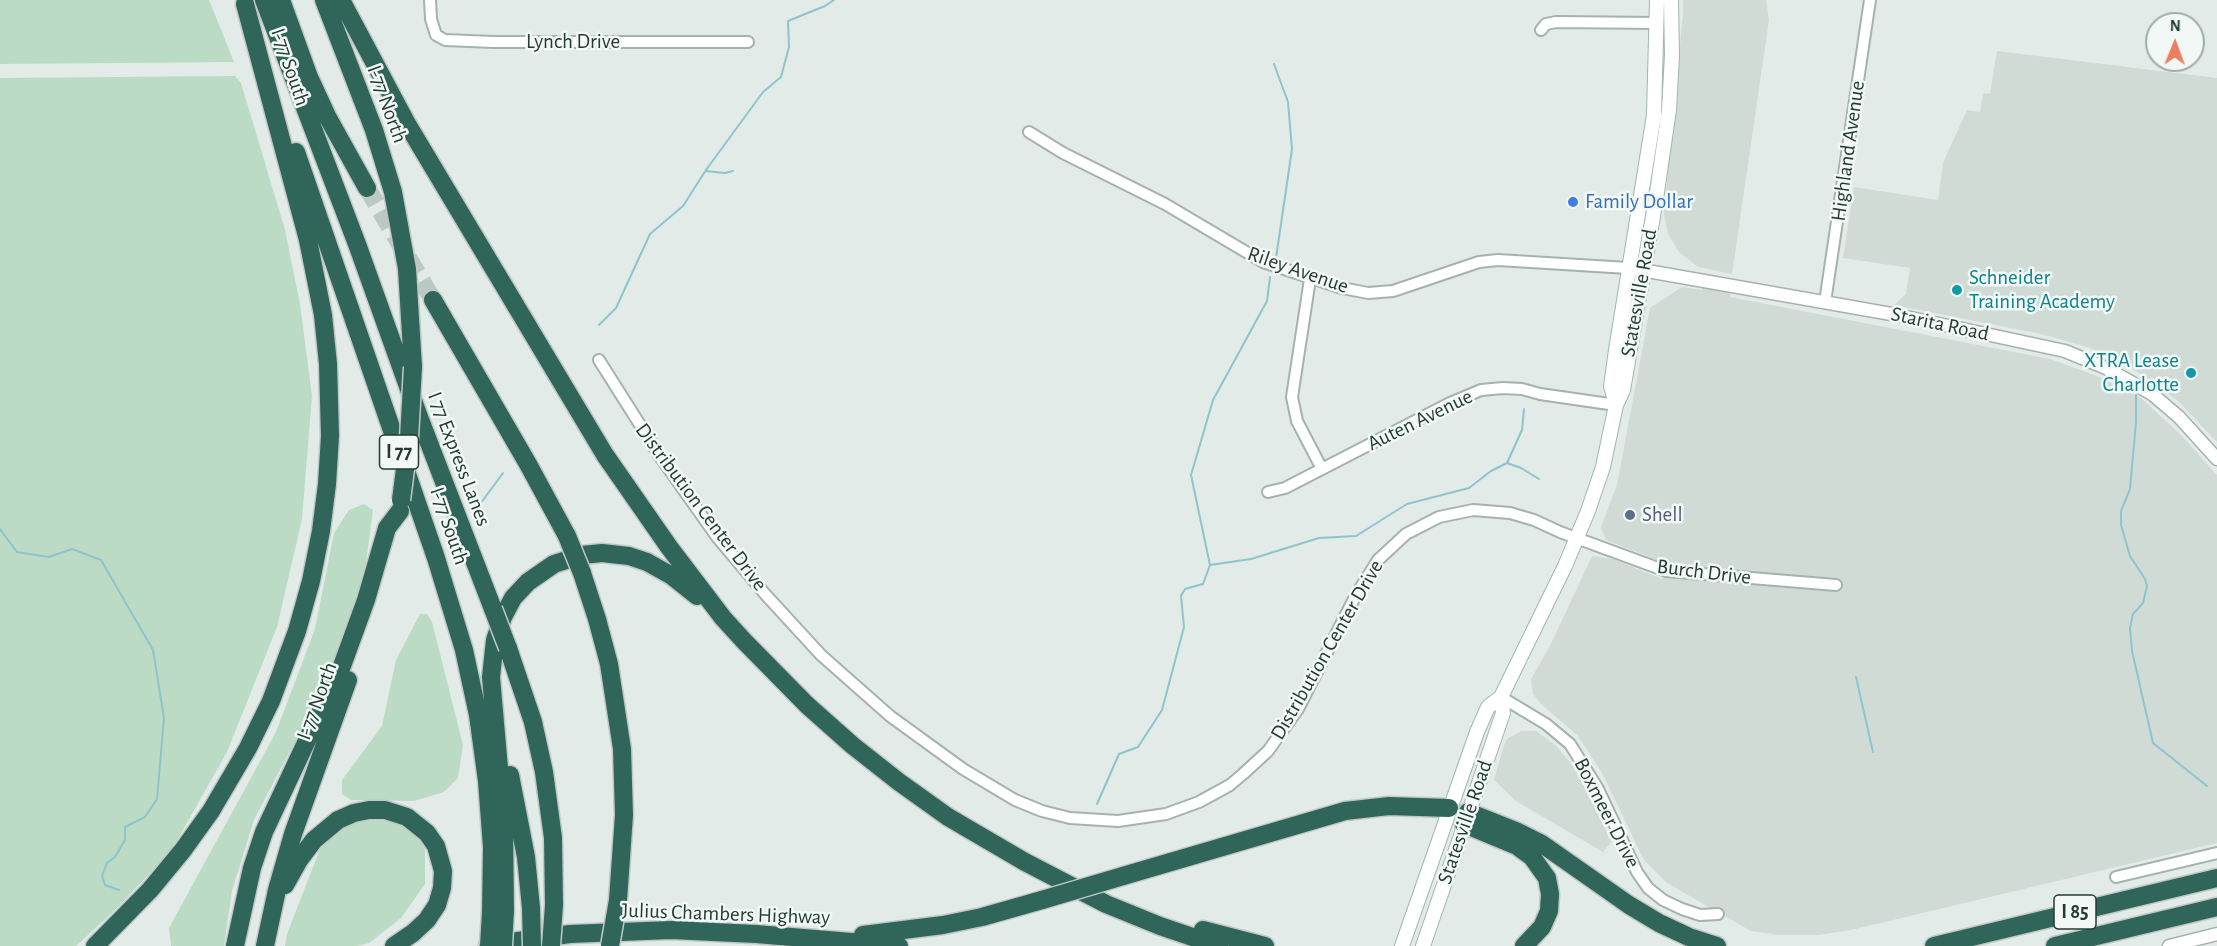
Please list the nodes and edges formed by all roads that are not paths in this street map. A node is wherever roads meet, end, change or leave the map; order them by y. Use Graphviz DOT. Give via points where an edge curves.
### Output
graph roads {
  1 [pos="264,0"];
  2 [pos="281,0"];
  3 [pos="324,0"];
  4 [pos="341,0"];
  5 [pos="430,0"];
  6 [pos="1657,0"];
  7 [pos="1671,0"];
  8 [pos="1870,0"];
  9 [pos="244,2"];
  10 [pos="1657,23"];
  11 [pos="1541,30"];
  12 [pos="748,42"];
  13 [pos="1029,132"];
  14 [pos="367,188"];
  15 [pos="1628,268"];
  16 [pos="1643,270"];
  17 [pos="1310,279"];
  18 [pos="433,300"];
  19 [pos="1825,302"];
  20 [pos="599,360"];
  21 [pos="1616,405"];
  22 [pos="2217,459"];
  23 [pos="1322,469"];
  24 [pos="1268,492"];
  25 [pos="400,506"];
  26 [pos="1577,538"];
  27 [pos="1836,585"];
  28 [pos="723,618"];
  29 [pos="491,692"];
  30 [pos="1501,697"];
  31 [pos="1449,808"];
  32 [pos="1466,818"];
  33 [pos="2217,853"];
  34 [pos="1052,877"];
  35 [pos="2116,877"];
  36 [pos="2217,878"];
  37 [pos="274,905"];
  38 [pos="2217,907"];
  39 [pos="498,911"];
  40 [pos="1718,914"];
  41 [pos="2217,934"];
  42 [pos="820,939"];
  43 [pos="1404,942"];
  44 [pos="1424,943"];
  45 [pos="95,946"];
  46 [pos="235,946"];
  47 [pos="266,946"];
  48 [pos="394,946"];
  49 [pos="481,946"];
  50 [pos="489,946"];
  51 [pos="502,946"];
  52 [pos="532,946"];
  53 [pos="551,946"];
  54 [pos="610,946"];
  55 [pos="899,946"];
  56 [pos="1219,946"];
  57 [pos="1265,946"];
  58 [pos="1524,946"];
  59 [pos="1717,946"];
  60 [pos="1934,946"];
  61 [pos="2055,946"];
  62 [pos="2169,946"];
  1 -- 53 [label="highway, I 77 Express Lanes / I 77, bridge" via="533,722 553,838"];
  2 -- 14 [label="highway" via="309,77"];
  3 -- 25 [label="highway, I-77 North / I 77, bridge" via="381,150 400,226 410,295 413,367"];
  4 -- 28 [label="highway" via="406,122 605,455"];
  5 -- 12 [label="street, Lynch Drive" via="436,34 446,40"];
  6 -- 10 [label="main road, Statesville Road"];
  7 -- 16 [label="main road, Statesville Road" via="1669,110"];
  8 -- 19 [label="street, Highland Avenue"];
  9 -- 39 [label="highway, I-77 South / I 77" via="458,629 478,715"];
  9 -- 45 [label="highway" via="308,240 323,315 330,436 322,523 297,631 271,701 248,747 220,797 183,850"];
  10 -- 11 [label="street" via="1556,22"];
  10 -- 15 [label="main road, Statesville Road" via="1654,115"];
  13 -- 17 [label="street, Riley Avenue" via="1071,158 1165,204 1263,262"];
  15 -- 16 [label="street, Starita Road"];
  15 -- 17 [label="street, Riley Avenue" via="1488,261 1380,293"];
  15 -- 21 [label="main road, Statesville Road" via="1611,387"];
  16 -- 19 [label="street, Starita Road"];
  16 -- 21 [label="main road, Statesville Road" via="1623,390"];
  17 -- 23 [label="street" via="1292,397 1297,421"];
  18 -- 54 [label="highway, bridge" via="567,536 606,653 621,739 624,815 618,900"];
  19 -- 22 [label="street, Starita Road" via="2052,347 2093,362 2161,401"];
  20 -- 26 [label="street, Distribution Center Drive" via="717,537 821,655 890,716 971,775 1029,806 1070,818 1118,821 1158,816 1199,802 1243,774 1268,751 1298,709 1370,570 1386,550 1416,527 1450,514 1485,511 1522,516"];
  21 -- 23 [label="street, Auten Avenue" via="1522,389 1481,390"];
  21 -- 26 [label="main road, Statesville Road" via="1603,467"];
  23 -- 24 [label="street, Auten Avenue"];
  25 -- 37 [label="highway, I-77 North / I 77" via="368,622 293,834"];
  25 -- 46 [label="highway" via="387,528 342,666 264,832"];
  26 -- 27 [label="street, Burch Drive" via="1676,573"];
  26 -- 30 [label="main road, Statesville Road"];
  28 -- 29 [label="highway" via="681,582 647,562 611,553 572,557 536,575 513,598 495,640"];
  28 -- 34 [label="highway" via="807,705 875,764 974,833"];
  29 -- 39 [label="highway" via="504,825"];
  29 -- 52 [label="highway, bridge" via="520,825"];
  30 -- 31 [label="main road, Statesville Road" via="1488,707"];
  30 -- 32 [label="main road, Statesville Road" via="1503,713"];
  30 -- 40 [label="street, Boxmeer Drive" via="1546,724 1570,744 1598,789 1648,888 1682,909 1700,915"];
  31 -- 32 [label="main road"];
  31 -- 42 [label="highway, bridge" via="1389,806 1345,811 992,915 943,926"];
  31 -- 43 [label="main road, Statesville Road"];
  32 -- 44 [label="main road, Statesville Road"];
  32 -- 58 [label="highway" via="1525,851 1547,878 1549,911 1542,927"];
  32 -- 59 [label="highway" via="1529,837 1644,914"];
  33 -- 35 [label="street"];
  34 -- 56 [label="highway" via="1132,915"];
  34 -- 57 [label="highway" via="1158,916"];
  36 -- 60 [label="highway, I 85"];
  37 -- 47 [label="highway, I 77"];
  37 -- 48 [label="highway" via="306,850 330,825 362,811 400,814 414,821 432,839 443,879 432,913"];
  38 -- 61 [label="highway, I 85"];
  39 -- 50 [label="highway, I-77 South / I 77, bridge"];
  39 -- 51 [label="highway, bridge"];
  41 -- 62 [label="street"];
  42 -- 49 [label="highway, Julius Chambers Highway" via="638,930"];
  42 -- 55 [label="highway, Julius Chambers Highway"];
}
